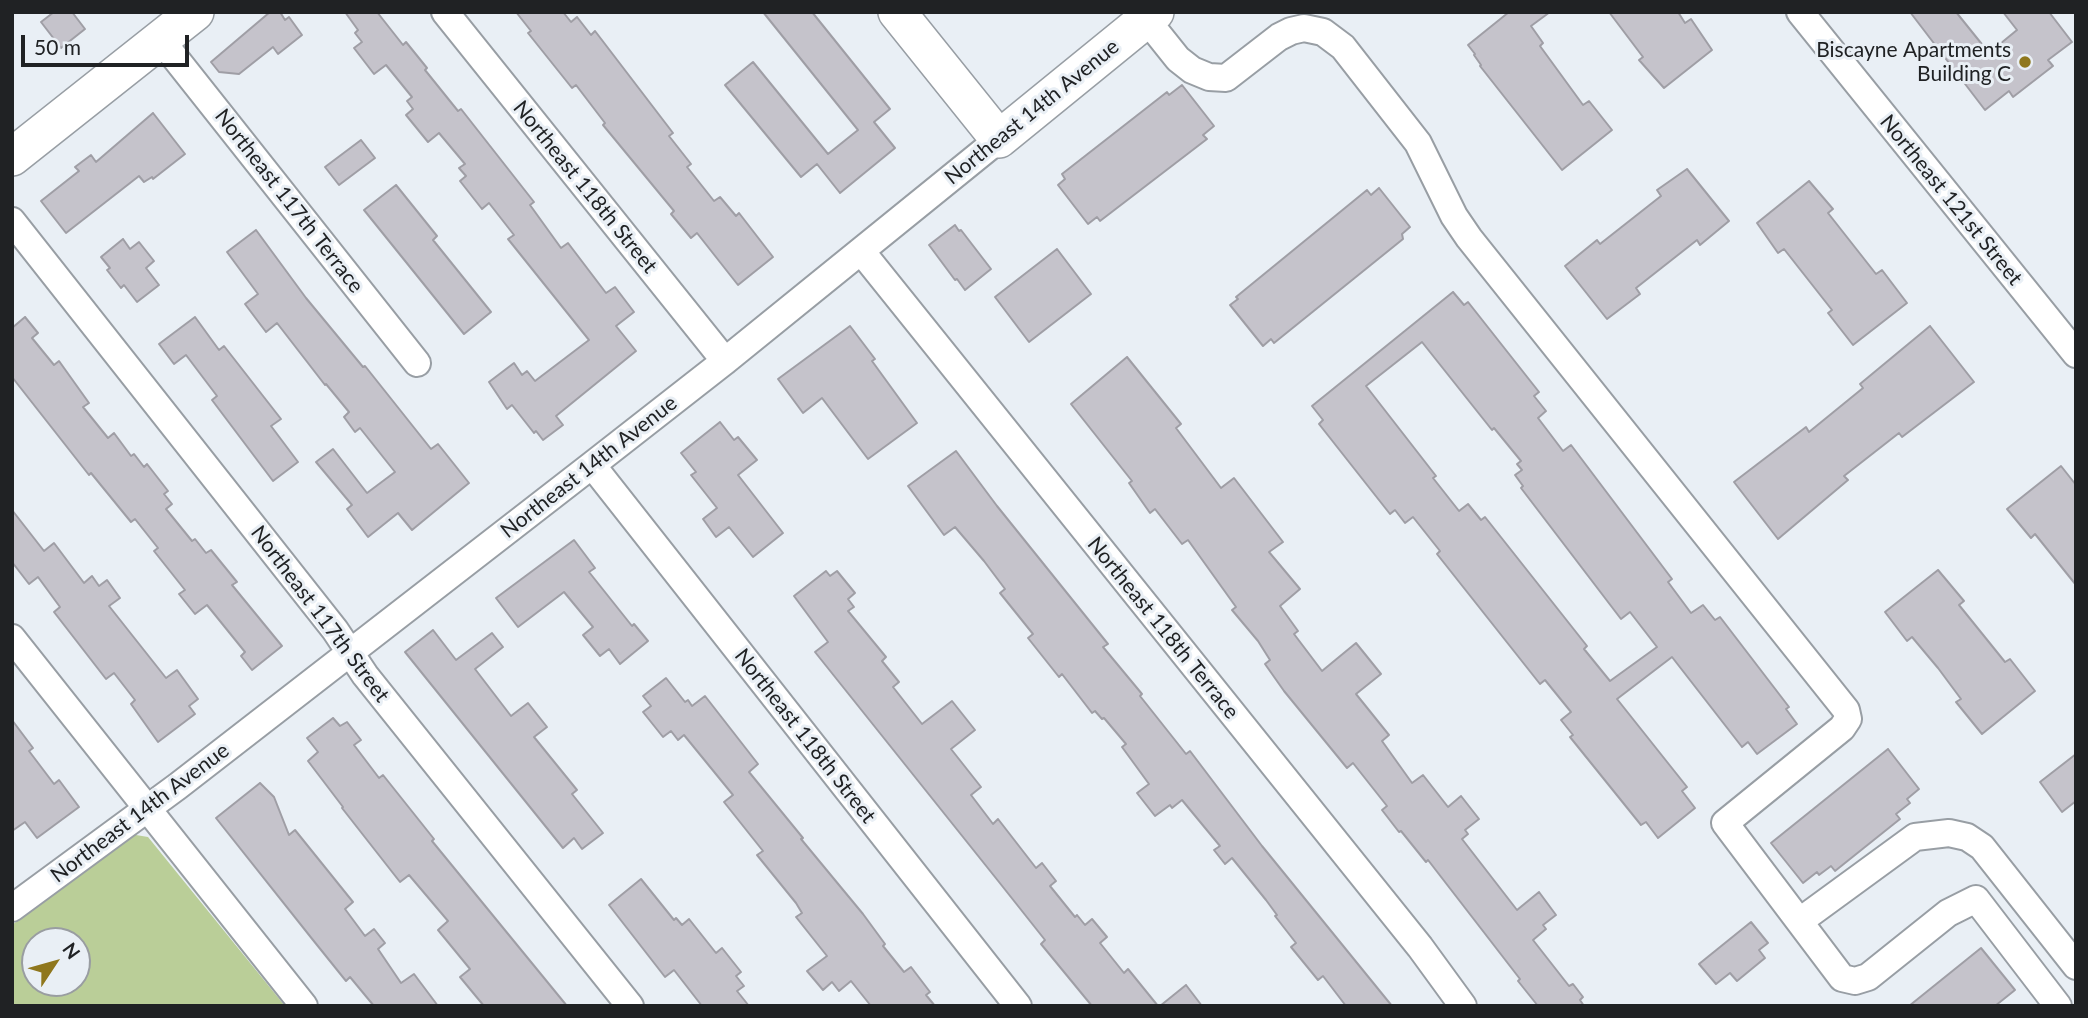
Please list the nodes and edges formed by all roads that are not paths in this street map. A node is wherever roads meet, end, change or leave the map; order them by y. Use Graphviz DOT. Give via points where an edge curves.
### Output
graph roads {
  1 [pos="195,12"];
  2 [pos="446,12"];
  3 [pos="897,12"];
  4 [pos="1800,12"];
  5 [pos="1151,16"];
  6 [pos="160,40"];
  7 [pos="999,139"];
  8 [pos="15,148"];
  9 [pos="12,221"];
  10 [pos="861,251"];
  11 [pos="2076,354"];
  12 [pos="725,361"];
  13 [pos="417,363"];
  14 [pos="592,465"];
  15 [pos="12,638"];
  16 [pos="350,652"];
  17 [pos="147,807"];
  18 [pos="2023,900"];
  19 [pos="12,908"];
  20 [pos="1800,921"];
  21 [pos="1995,922"];
  22 [pos="2076,966"];
  23 [pos="304,1006"];
  24 [pos="630,1006"];
  25 [pos="1018,1006"];
  26 [pos="1462,1006"];
  27 [pos="2058,1006"];
  1 -- 6 [label="street"];
  2 -- 12 [label="street, Northeast 118th Street"];
  3 -- 7 [label="street"];
  4 -- 11 [label="street, Northeast 121st Street"];
  5 -- 7 [label="street, Northeast 14th Avenue"];
  5 -- 20 [label="street" via="1178,59 1209,77 1226,78 1291,31 1323,32 1343,47 1418,143 1469,238 1846,710 1842,728 1725,823"];
  6 -- 8 [label="street"];
  6 -- 13 [label="street, Northeast 117th Terrace"];
  7 -- 10 [label="street, Northeast 14th Avenue"];
  9 -- 16 [label="street, Northeast 117th Street"];
  10 -- 12 [label="street, Northeast 14th Avenue"];
  10 -- 26 [label="street, Northeast 118th Terrace" via="1420,947"];
  12 -- 14 [label="street, Northeast 14th Avenue"];
  14 -- 16 [label="street, Northeast 14th Avenue"];
  14 -- 25 [label="street, Northeast 118th Street"];
  15 -- 17 [label="street"];
  16 -- 17 [label="street, Northeast 14th Avenue"];
  16 -- 24 [label="street, Northeast 117th Street"];
  17 -- 19 [label="street, Northeast 14th Avenue"];
  17 -- 23 [label="street"];
  18 -- 20 [label="street" via="1982,847 1967,837 1932,834 1915,837"];
  18 -- 21 [label="street"];
  18 -- 22 [label="street"];
  20 -- 21 [label="street" via="1842,978 1855,981 1868,977 1948,913 1976,899"];
  21 -- 27 [label="street"];
}
